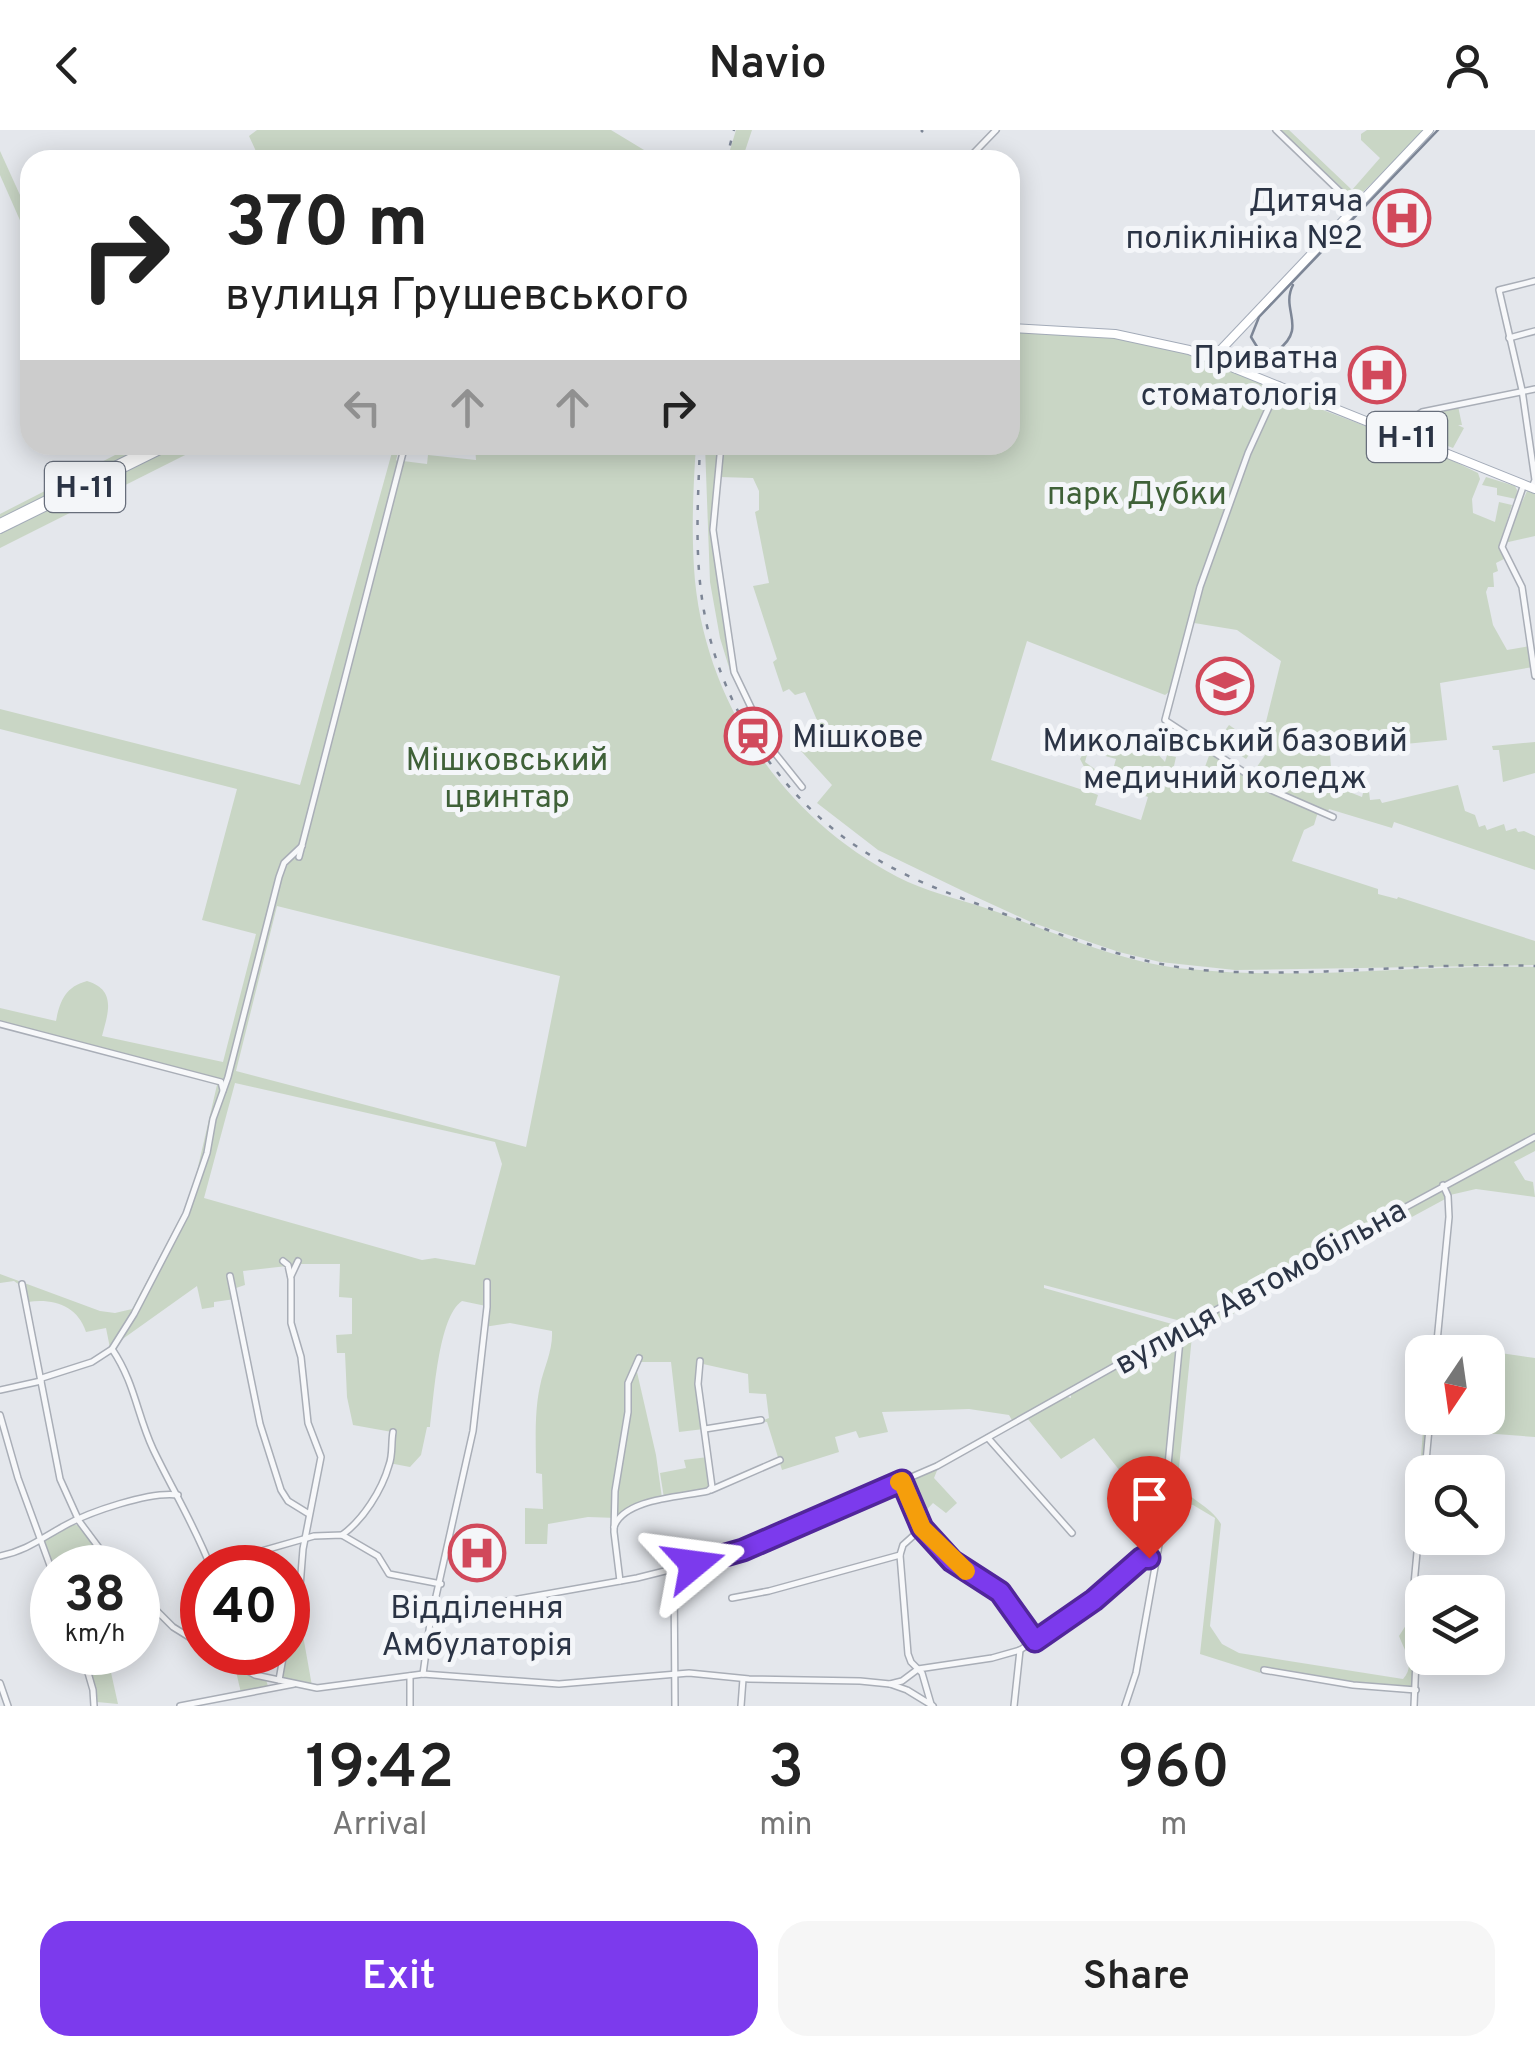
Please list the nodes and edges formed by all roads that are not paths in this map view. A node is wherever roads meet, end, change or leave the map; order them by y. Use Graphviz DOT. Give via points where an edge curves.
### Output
graph roads {
  1 [pos="996,130"];
  2 [pos="1276,130"];
  3 [pos="1429,130"];
  4 [pos="977,150"];
  5 [pos="1356,207"];
  6 [pos="1535,281"];
  7 [pos="1020,329"];
  8 [pos="1535,331"];
  9 [pos="1510,338"];
  10 [pos="1213,358"];
  11 [pos="1280,385"];
  12 [pos="1535,389"];
  13 [pos="1522,390"];
  14 [pos="1403,435"];
  15 [pos="138,455"];
  16 [pos="149,455"];
  17 [pos="402,455"];
  18 [pos="720,455"];
  19 [pos="1530,487"];
  20 [pos="0,526"];
  21 [pos="1535,676"];
  22 [pos="802,787"];
  23 [pos="1334,817"];
  24 [pos="302,846"];
  25 [pos="299,858"];
  26 [pos="0,1024"];
  27 [pos="224,1085"];
  28 [pos="1535,1137"];
  29 [pos="1443,1185"];
  30 [pos="284,1260"];
  31 [pos="298,1261"];
  32 [pos="230,1276"];
  33 [pos="291,1279"];
  34 [pos="487,1282"];
  35 [pos="22,1284"];
  36 [pos="1184,1326"];
  37 [pos="1438,1335"];
  38 [pos="112,1349"];
  39 [pos="639,1358"];
  40 [pos="700,1361"];
  41 [pos="41,1380"];
  42 [pos="0,1390"];
  43 [pos="0,1415"];
  44 [pos="761,1420"];
  45 [pos="705,1429"];
  46 [pos="393,1432"];
  47 [pos="988,1438"];
  48 [pos="780,1460"];
  49 [pos="169,1478"];
  50 [pos="1128,1478"];
  51 [pos="902,1481"];
  52 [pos="710,1490"];
  53 [pos="159,1494"];
  54 [pos="178,1495"];
  55 [pos="309,1514"];
  56 [pos="79,1521"];
  57 [pos="309,1526"];
  58 [pos="614,1526"];
  59 [pos="922,1528"];
  60 [pos="1162,1528"];
  61 [pos="1072,1533"];
  62 [pos="320,1534"];
  63 [pos="342,1535"];
  64 [pos="307,1539"];
  65 [pos="41,1541"];
  66 [pos="42,1545"];
  67 [pos="97,1545"];
  68 [pos="201,1545"];
  69 [pos="285,1545"];
  70 [pos="306,1545"];
  71 [pos="1158,1550"];
  72 [pos="900,1555"];
  73 [pos="1417,1555"];
  74 [pos="0,1556"];
  75 [pos="1145,1557"];
  76 [pos="1156,1563"];
  77 [pos="674,1569"];
  78 [pos="620,1581"];
  79 [pos="441,1584"];
  80 [pos="732,1598"];
  81 [pos="160,1614"];
  82 [pos="434,1614"];
  83 [pos="180,1631"];
  84 [pos="1035,1641"];
  85 [pos="1020,1650"];
  86 [pos="910,1662"];
  87 [pos="918,1669"];
  88 [pos="1264,1670"];
  89 [pos="676,1673"];
  90 [pos="423,1674"];
  91 [pos="89,1675"];
  92 [pos="253,1675"];
  93 [pos="279,1675"];
  94 [pos="410,1676"];
  95 [pos="909,1676"];
  96 [pos="744,1679"];
  97 [pos="278,1680"];
  98 [pos="297,1683"];
  99 [pos="0,1684"];
  100 [pos="890,1684"];
  101 [pos="1416,1690"];
  102 [pos="8,1706"];
  103 [pos="93,1706"];
  104 [pos="105,1706"];
  105 [pos="180,1706"];
  106 [pos="410,1706"];
  107 [pos="675,1706"];
  108 [pos="740,1706"];
  109 [pos="932,1706"];
  110 [pos="1014,1706"];
  111 [pos="1125,1706"];
  112 [pos="1414,1706"];
  1 -- 4 [label="street"];
  2 -- 5 [label="street"];
  3 -- 5 [label="main road"];
  5 -- 10 [label="main road"];
  6 -- 9 [label="street" via="1499,290"];
  7 -- 10 [label="main road, Н-11" via="1115,334"];
  8 -- 9 [label="street"];
  9 -- 13 [label="street"];
  10 -- 11 [label="main road, Н-11"];
  11 -- 14 [label="main road, Н-11"];
  11 -- 23 [label="street" via="1200,587 1165,720 1271,790"];
  12 -- 13 [label="street"];
  13 -- 14 [label="street" via="1422,412"];
  13 -- 19 [label="street" via="1535,480"];
  14 -- 19 [label="main road, Н-11"];
  15 -- 20 [label="main road, Н-11"];
  16 -- 20 [label="main road, Н-11"];
  17 -- 24 [label="street"];
  18 -- 22 [label="street" via="713,527 734,675 770,747"];
  19 -- 21 [label="street" via="1502,547 1522,587"];
  24 -- 25 [label="street"];
  24 -- 27 [label="street" via="279,877"];
  26 -- 27 [label="street"];
  27 -- 38 [label="street" via="193,1199"];
  28 -- 29 [label="street, вулиця Автомобільна"];
  29 -- 36 [label="street, вулиця Автомобільна"];
  29 -- 37 [label="street" via="1449,1206"];
  30 -- 33 [label="street"];
  31 -- 33 [label="street"];
  32 -- 55 [label="street" via="260,1424 281,1490"];
  33 -- 55 [label="street" via="292,1333 310,1432 321,1457"];
  34 -- 79 [label="street" via="473,1431"];
  35 -- 41 [label="street"];
  36 -- 47 [label="street, вулиця Автомобільна"];
  36 -- 60 [label="street"];
  38 -- 41 [label="street"];
  38 -- 49 [label="street"];
  39 -- 58 [label="street" via="627,1390"];
  40 -- 45 [label="street"];
  41 -- 42 [label="street"];
  41 -- 56 [label="street" via="60,1480"];
  43 -- 65 [label="street"];
  44 -- 45 [label="street"];
  45 -- 52 [label="street"];
  46 -- 63 [label="street" via="382,1484"];
  47 -- 51 [label="street, вулиця Автомобільна"];
  47 -- 61 [label="street"];
  48 -- 52 [label="street"];
  49 -- 53 [label="street"];
  49 -- 54 [label="street"];
  50 -- 60 [label="street"];
  51 -- 59 [label="street"];
  51 -- 77 [label="street, вулиця Автомобільна" via="733,1554"];
  52 -- 58 [label="street" via="630,1509"];
  53 -- 54 [label="street"];
  53 -- 56 [label="street"];
  54 -- 68 [label="street"];
  55 -- 57 [label="street"];
  56 -- 65 [label="street"];
  56 -- 67 [label="street"];
  57 -- 62 [label="street"];
  57 -- 64 [label="street"];
  58 -- 78 [label="street"];
  59 -- 72 [label="street"];
  59 -- 84 [label="street" via="952,1561 1000,1592"];
  60 -- 71 [label="street"];
  62 -- 63 [label="street"];
  62 -- 64 [label="street"];
  63 -- 79 [label="street" via="378,1556 390,1574"];
  64 -- 69 [label="street"];
  64 -- 70 [label="street"];
  65 -- 66 [label="street"];
  65 -- 74 [label="street"];
  71 -- 75 [label="street"];
  71 -- 76 [label="street"];
  72 -- 80 [label="street"];
  72 -- 86 [label="street"];
  73 -- 101 [label="street"];
  75 -- 76 [label="street"];
  75 -- 84 [label="street"];
  76 -- 111 [label="street"];
  77 -- 78 [label="street, вулиця Автомобільна"];
  77 -- 89 [label="street"];
  78 -- 82 [label="street, вулиця Автомобільна"];
  79 -- 82 [label="street"];
  81 -- 83 [label="street"];
  82 -- 90 [label="street"];
  84 -- 85 [label="street"];
  85 -- 87 [label="street"];
  85 -- 110 [label="street"];
  86 -- 87 [label="street"];
  86 -- 95 [label="street"];
  87 -- 95 [label="street"];
  87 -- 109 [label="street"];
  88 -- 101 [label="street"];
  89 -- 90 [label="street" via="559,1684"];
  89 -- 96 [label="street"];
  89 -- 107 [label="street"];
  90 -- 94 [label="street"];
  91 -- 103 [label="street"];
  92 -- 97 [label="street"];
  93 -- 97 [label="street"];
  94 -- 98 [label="street" via="328,1688"];
  94 -- 106 [label="street"];
  95 -- 100 [label="street"];
  96 -- 100 [label="street"];
  96 -- 108 [label="street"];
  97 -- 98 [label="street"];
  98 -- 105 [label="street"];
  99 -- 102 [label="street"];
  100 -- 109 [label="street"];
  101 -- 112 [label="street"];
  103 -- 104 [label="street"];
}
